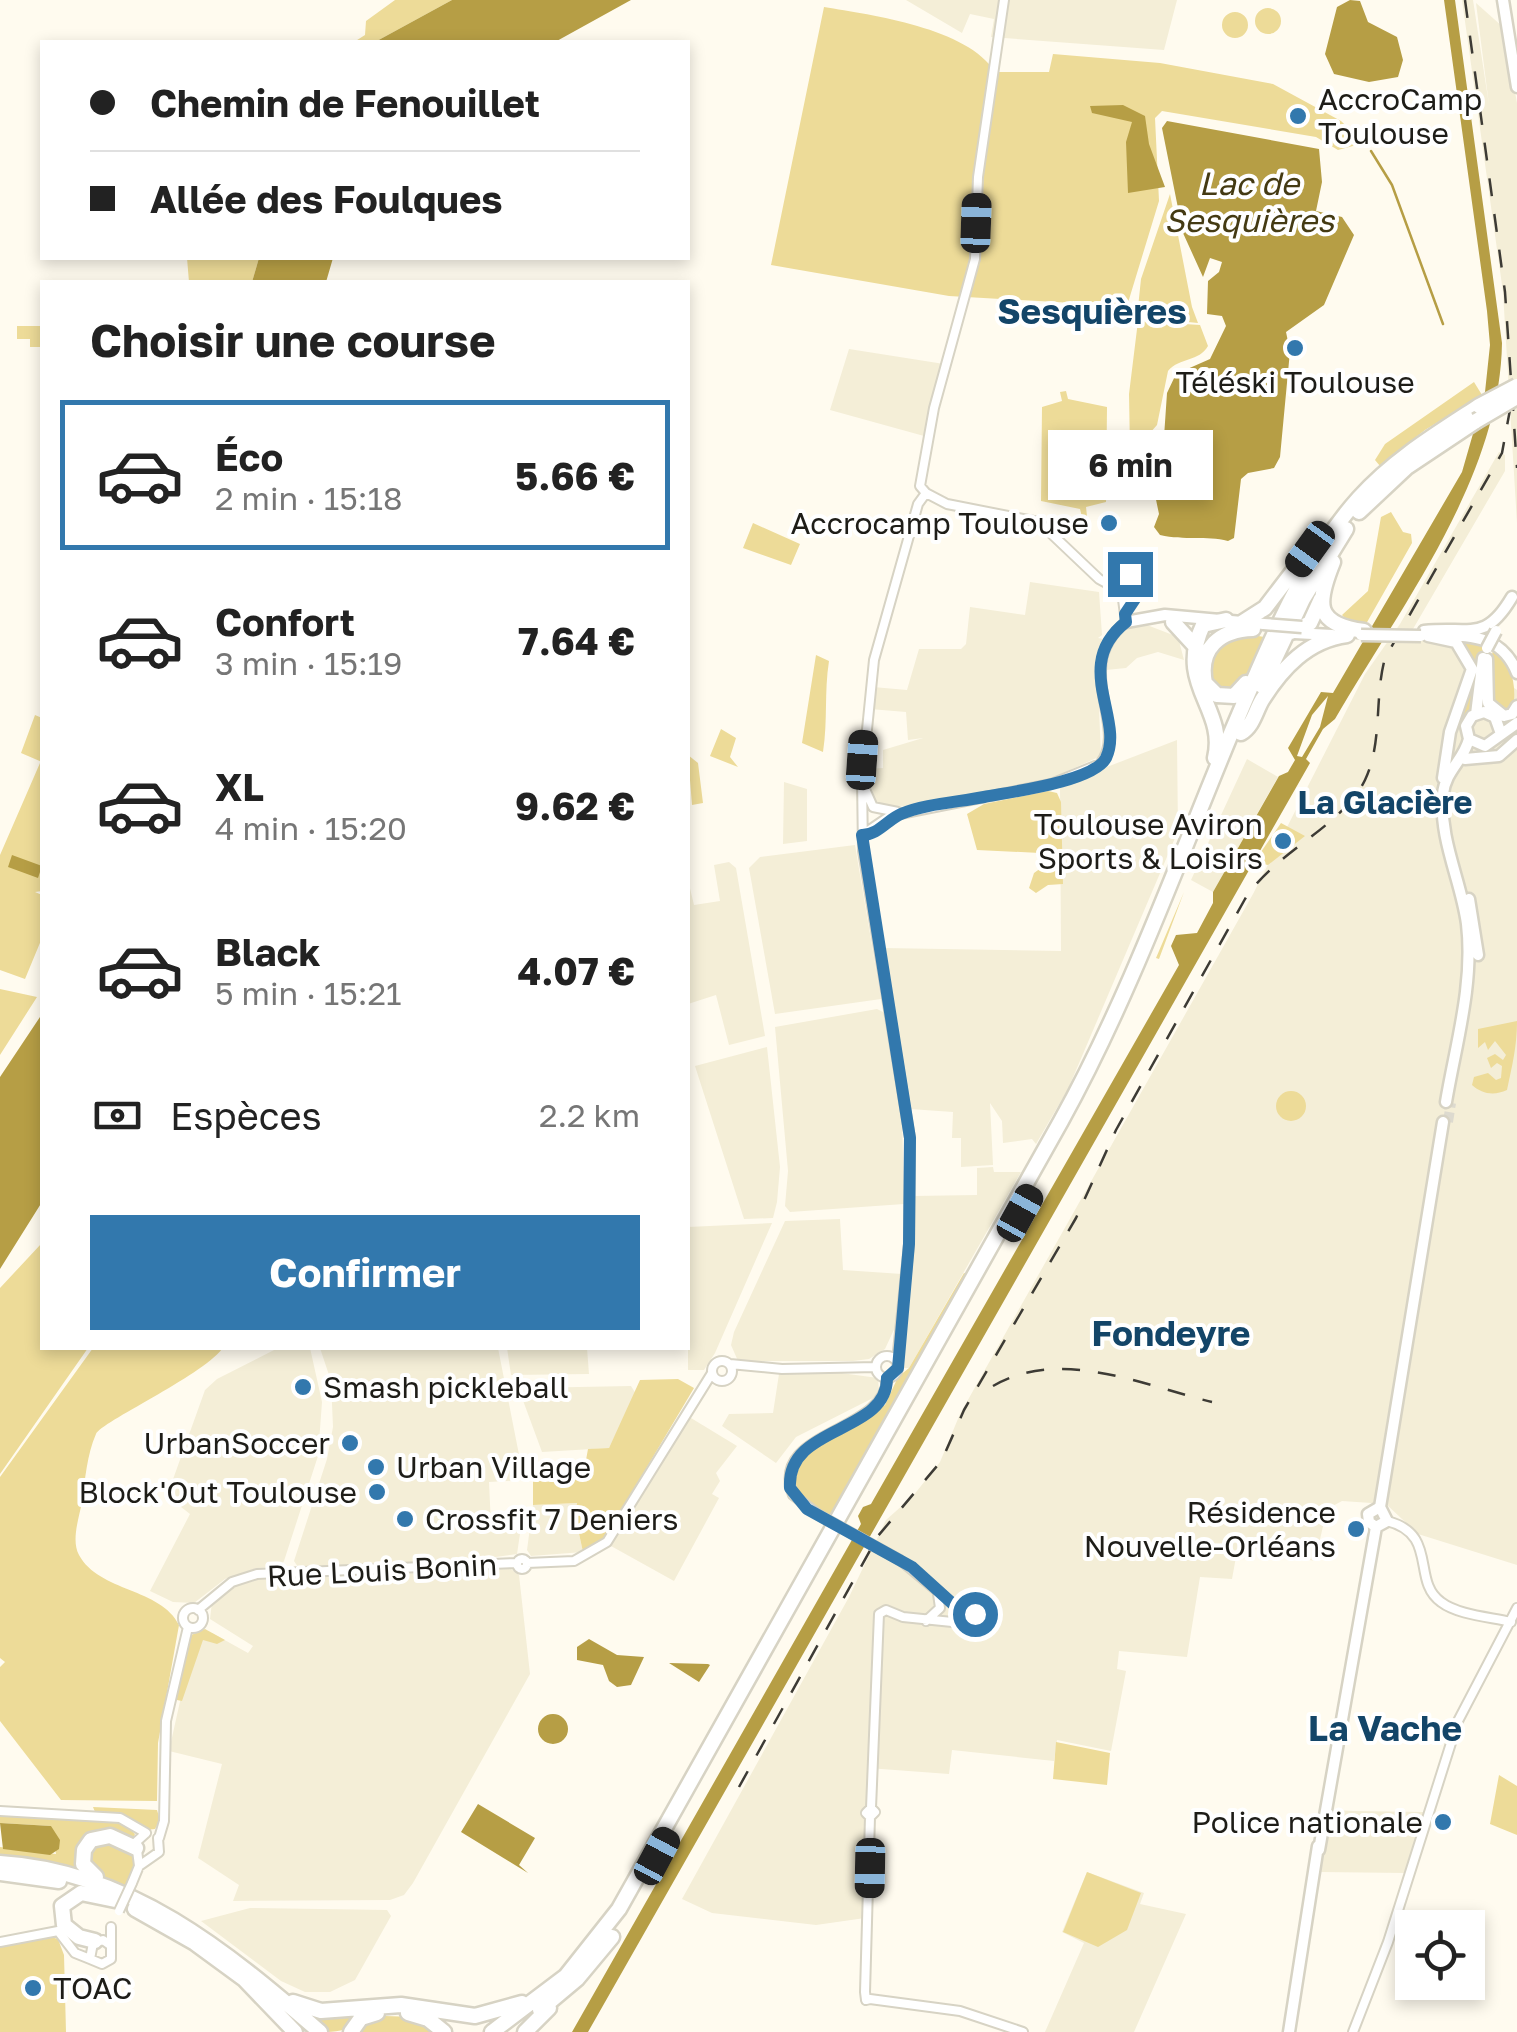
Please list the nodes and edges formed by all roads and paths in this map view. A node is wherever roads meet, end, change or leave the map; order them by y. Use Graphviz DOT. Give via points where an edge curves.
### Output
graph roads {
  1 [pos="1004,0"];
  2 [pos="1506,0"];
  3 [pos="1517,52"];
  4 [pos="1517,87"];
  5 [pos="1517,386"];
  6 [pos="1517,397"];
  7 [pos="1478,413"];
  8 [pos="926,494"];
  9 [pos="1370,500"];
  10 [pos="1350,508"];
  11 [pos="1121,579"];
  12 [pos="1107,583"];
  13 [pos="1122,592"];
  14 [pos="1515,594"];
  15 [pos="1134,596"];
  16 [pos="1321,598"];
  17 [pos="1129,618"];
  18 [pos="1226,620"];
  19 [pos="1173,622"];
  20 [pos="1202,625"];
  21 [pos="1255,626"];
  22 [pos="1299,630"];
  23 [pos="1357,634"];
  24 [pos="1423,635"];
  25 [pos="1196,647"];
  26 [pos="1267,650"];
  27 [pos="1488,652"];
  28 [pos="1517,662"];
  29 [pos="1517,673"];
  30 [pos="1517,706"];
  31 [pos="1490,720"];
  32 [pos="1517,720"];
  33 [pos="1241,733"];
  34 [pos="1517,740"];
  35 [pos="1474,742"];
  36 [pos="1464,759"];
  37 [pos="862,779"];
  38 [pos="1444,788"];
  39 [pos="1207,792"];
  40 [pos="902,813"];
  41 [pos="862,835"];
  42 [pos="1465,894"];
  43 [pos="1478,954"];
  44 [pos="1445,1122"];
  45 [pos="900,1332"];
  46 [pos="886,1356"];
  47 [pos="897,1361"];
  48 [pos="730,1364"];
  49 [pos="876,1367"];
  50 [pos="748,1368"];
  51 [pos="731,1375"];
  52 [pos="715,1377"];
  53 [pos="887,1378"];
  54 [pos="1380,1507"];
  55 [pos="1388,1520"];
  56 [pos="1376,1527"];
  57 [pos="932,1586"];
  58 [pos="1517,1608"];
  59 [pos="926,1620"];
  60 [pos="1511,1622"];
  61 [pos="0,1812"];
  62 [pos="146,1843"];
  63 [pos="0,1863"];
  64 [pos="0,1872"];
  65 [pos="117,1906"];
  66 [pos="164,1913"];
  67 [pos="0,1942"];
  68 [pos="97,1947"];
  69 [pos="245,1973"];
  70 [pos="558,1990"];
  71 [pos="295,2032"];
  72 [pos="310,2032"];
  73 [pos="320,2032"];
  74 [pos="350,2032"];
  75 [pos="444,2032"];
  76 [pos="492,2032"];
  77 [pos="508,2032"];
  78 [pos="525,2032"];
  79 [pos="1023,2032"];
  80 [pos="1287,2032"];
  81 [pos="1353,2032"];
  1 -- 8 [label="street" via="978,177 976,252 931,419 920,481"];
  2 -- 3 [label="main road"];
  2 -- 4 [label="main road"];
  5 -- 7 [label="highway, bridge"];
  6 -- 7 [label="highway, bridge"];
  7 -- 9 [label="highway"];
  7 -- 10 [label="highway" via="1402,458"];
  8 -- 12 [label="street" via="1039,522"];
  8 -- 37 [label="street" via="874,660"];
  9 -- 16 [label="highway" via="1338,551"];
  9 -- 33 [label="highway" via="1303,599"];
  10 -- 21 [label="highway"];
  10 -- 26 [label="highway" via="1302,578"];
  11 -- 12 [label="street"];
  11 -- 13 [label="street"];
  11 -- 15 [label="street" via="1140,579"];
  12 -- 13 [label="street"];
  13 -- 15 [label="street"];
  13 -- 17 [label="street"];
  14 -- 24 [label="main road" via="1484,630"];
  14 -- 27 [label="main road, bridge"];
  15 -- 17 [label="street"];
  16 -- 22 [label="highway"];
  16 -- 23 [label="highway" via="1334,624"];
  17 -- 18 [label="main road"];
  17 -- 19 [label="main road"];
  17 -- 40 [label="street" via="1102,656 1106,757 1096,767 1051,784"];
  18 -- 20 [label="highway"];
  18 -- 21 [label="main road"];
  19 -- 20 [label="main road"];
  19 -- 25 [label="highway"];
  20 -- 21 [label="main road"];
  20 -- 25 [label="highway"];
  21 -- 22 [label="main road, bridge"];
  21 -- 26 [label="highway" via="1216,639 1203,669 1208,688 1238,694"];
  22 -- 23 [label="main road"];
  22 -- 23 [label="main road"];
  23 -- 24 [label="main road, bridge"];
  23 -- 33 [label="highway" via="1309,646"];
  24 -- 28 [label="main road" via="1484,635"];
  24 -- 29 [label="main road" via="1492,641"];
  24 -- 38 [label="main road" via="1456,642 1472,668 1447,742"];
  25 -- 39 [label="highway" via="1195,682 1218,735"];
  26 -- 39 [label="highway"];
  27 -- 30 [label="main road" via="1488,703 1504,716"];
  27 -- 31 [label="main road" via="1479,671"];
  31 -- 32 [label="main road"];
  31 -- 35 [label="main road" via="1495,741"];
  31 -- 35 [label="main road" via="1466,726"];
  33 -- 70 [label="highway" via="1084,1098 624,1918"];
  34 -- 36 [label="main road" via="1499,756"];
  35 -- 36 [label="main road"];
  35 -- 38 [label="main road"];
  36 -- 42 [label="main road" via="1452,780 1449,816"];
  37 -- 40 [label="street" via="873,808"];
  37 -- 41 [label="street"];
  38 -- 42 [label="main road" via="1444,833 1469,954 1448,1103 1474,970"];
  39 -- 70 [label="highway" via="1076,1094 618,1909"];
  40 -- 41 [label="street"];
  41 -- 45 [label="street" via="910,1138"];
  42 -- 43 [label="main road"];
  44 -- 54 [label="main road"];
  45 -- 46 [label="street"];
  45 -- 47 [label="street"];
  46 -- 47 [label="street"];
  46 -- 49 [label="street"];
  47 -- 53 [label="street" via="897,1372"];
  48 -- 50 [label="street"];
  48 -- 51 [label="street"];
  48 -- 52 [label="street" via="717,1361"];
  49 -- 50 [label="street"];
  49 -- 53 [label="street"];
  50 -- 51 [label="street"];
  51 -- 52 [label="street"];
  52 -- 62 [label="street, Rue Louis Bonin" via="700,1388 607,1542 574,1560 257,1574 234,1581 198,1610 202,1622 188,1627 166,1720 162,1826"];
  53 -- 57 [label="street, bridge" via="873,1408 796,1461 793,1495"];
  54 -- 55 [label="main road"];
  54 -- 56 [label="main road" via="1368,1514"];
  55 -- 56 [label="main road"];
  55 -- 60 [label="street" via="1419,1542 1432,1592 1450,1606"];
  56 -- 80 [label="main road"];
  57 -- 59 [label="street" via="941,1604"];
  57 -- 59 [label="street" via="963,1619"];
  58 -- 60 [label="street"];
  59 -- 79 [label="street" via="887,1619 879,1632 868,1998 960,2011"];
  60 -- 81 [label="street" via="1458,1721"];
  61 -- 62 [label="street" via="120,1818"];
  62 -- 65 [label="street, bridge"];
  62 -- 66 [label="highway" via="97,1838 84,1850 83,1864 92,1876 156,1903"];
  63 -- 66 [label="highway" via="77,1875"];
  64 -- 65 [label="highway" via="68,1883"];
  65 -- 68 [label="street"];
  65 -- 68 [label="highway" via="81,1893 62,1906 70,1931"];
  65 -- 69 [label="highway" via="160,1922"];
  66 -- 69 [label="highway"];
  67 -- 68 [label="street" via="58,1930 75,1952"];
  69 -- 70 [label="highway" via="321,2011 400,2006 486,2015"];
  69 -- 71 [label="highway"];
  69 -- 72 [label="highway"];
  69 -- 73 [label="highway"];
  70 -- 76 [label="highway"];
  70 -- 77 [label="highway"];
  70 -- 78 [label="highway"];
  74 -- 75 [label="highway" via="361,2018 387,2012 418,2016"];
}
